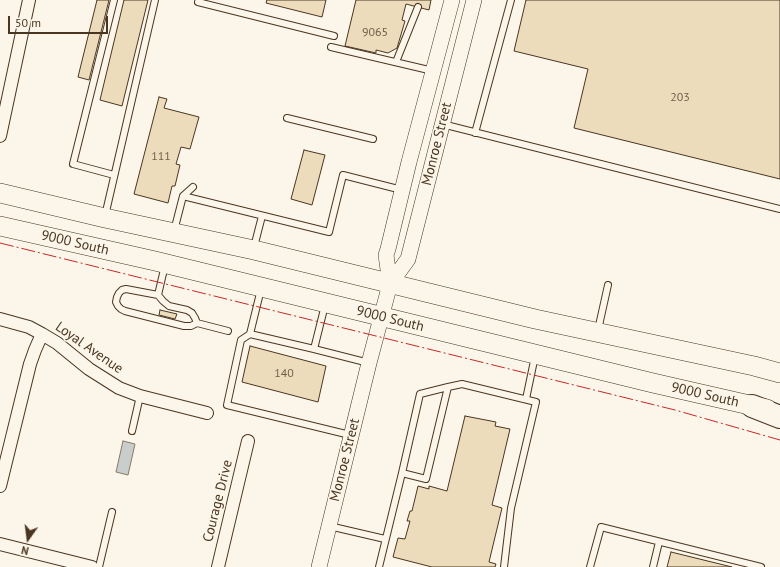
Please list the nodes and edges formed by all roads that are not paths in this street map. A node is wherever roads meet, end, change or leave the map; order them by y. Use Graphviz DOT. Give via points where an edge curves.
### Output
graph roads {
  1 [pos="29,0"];
  2 [pos="114,0"];
  3 [pos="155,0"];
  4 [pos="452,0"];
  5 [pos="474,0"];
  6 [pos="511,0"];
  7 [pos="198,2"];
  8 [pos="418,7"];
  9 [pos="334,36"];
  10 [pos="331,46"];
  11 [pos="396,62"];
  12 [pos="433,71"];
  13 [pos="287,118"];
  14 [pos="442,124"];
  15 [pos="475,133"];
  16 [pos="0,136"];
  17 [pos="374,138"];
  18 [pos="114,175"];
  19 [pos="193,187"];
  20 [pos="402,190"];
  21 [pos="0,193"];
  22 [pos="183,196"];
  23 [pos="780,209"];
  24 [pos="262,216"];
  25 [pos="105,218"];
  26 [pos="0,226"];
  27 [pos="174,233"];
  28 [pos="254,250"];
  29 [pos="165,263"];
  30 [pos="390,284"];
  31 [pos="608,285"];
  32 [pos="262,287"];
  33 [pos="158,295"];
  34 [pos="325,303"];
  35 [pos="382,317"];
  36 [pos="0,319"];
  37 [pos="197,323"];
  38 [pos="228,331"];
  39 [pos="598,333"];
  40 [pos="42,334"];
  41 [pos="250,334"];
  42 [pos="314,349"];
  43 [pos="536,354"];
  44 [pos="369,363"];
  45 [pos="780,373"];
  46 [pos="448,386"];
  47 [pos="140,396"];
  48 [pos="526,399"];
  49 [pos="752,406"];
  50 [pos="207,413"];
  51 [pos="780,413"];
  52 [pos="780,417"];
  53 [pos="132,431"];
  54 [pos="351,435"];
  55 [pos="248,441"];
  56 [pos="402,473"];
  57 [pos="0,486"];
  58 [pos="112,512"];
  59 [pos="329,526"];
  60 [pos="386,539"];
  61 [pos="659,542"];
  62 [pos="0,544"];
  63 [pos="92,567"];
  64 [pos="99,567"];
  65 [pos="218,567"];
  66 [pos="319,567"];
  67 [pos="379,567"];
  68 [pos="504,567"];
  69 [pos="590,567"];
  70 [pos="653,567"];
  71 [pos="761,567"];
  1 -- 16 [label="street"];
  2 -- 18 [label="lane" via="73,164"];
  3 -- 18 [label="lane"];
  4 -- 12 [label="street, Monroe Street"];
  5 -- 14 [label="street, Monroe Street"];
  6 -- 15 [label="lane"];
  7 -- 9 [label="lane"];
  8 -- 11 [label="lane"];
  10 -- 11 [label="lane"];
  11 -- 12 [label="lane"];
  12 -- 20 [label="street, Monroe Street"];
  13 -- 17 [label="lane"];
  14 -- 15 [label="lane"];
  14 -- 30 [label="street, Monroe Street" via="408,260"];
  15 -- 23 [label="lane"];
  18 -- 25 [label="lane"];
  19 -- 22 [label="lane"];
  20 -- 24 [label="lane" via="343,175 329,232"];
  20 -- 30 [label="street, Monroe Street" via="386,254"];
  21 -- 25 [label="main road"];
  22 -- 24 [label="lane"];
  22 -- 27 [label="lane"];
  24 -- 28 [label="lane"];
  25 -- 27 [label="main road"];
  26 -- 29 [label="main road, 9000 South"];
  27 -- 28 [label="main road"];
  28 -- 30 [label="main road"];
  29 -- 32 [label="main road, 9000 South"];
  29 -- 33 [label="lane"];
  30 -- 35 [label="street, Monroe Street"];
  30 -- 39 [label="main road"];
  31 -- 39 [label="lane"];
  32 -- 34 [label="main road, 9000 South"];
  32 -- 41 [label="lane"];
  33 -- 37 [label="lane" via="169,306 192,313"];
  33 -- 37 [label="lane" via="126,289 119,293 116,302 125,311 184,326"];
  34 -- 35 [label="main road, 9000 South"];
  34 -- 42 [label="lane"];
  35 -- 43 [label="main road, 9000 South"];
  35 -- 44 [label="street, Monroe Street"];
  36 -- 40 [label="street, Loyal Avenue" via="29,327"];
  37 -- 38 [label="lane"];
  39 -- 45 [label="main road"];
  40 -- 47 [label="street, Loyal Avenue" via="119,388"];
  40 -- 57 [label="street" via="30,364"];
  41 -- 42 [label="lane"];
  41 -- 54 [label="lane" via="241,340 227,405"];
  42 -- 44 [label="lane"];
  43 -- 48 [label="lane"];
  43 -- 49 [label="main road, 9000 South"];
  44 -- 54 [label="street, Monroe Street"];
  46 -- 48 [label="lane" via="462,384"];
  46 -- 56 [label="lane" via="420,394"];
  46 -- 56 [label="lane" via="426,479"];
  47 -- 50 [label="street, Loyal Avenue"];
  47 -- 53 [label="lane"];
  48 -- 68 [label="lane" via="536,402 511,508"];
  49 -- 51 [label="main road, 9000 South"];
  49 -- 52 [label="highway"];
  54 -- 59 [label="street, Monroe Street"];
  55 -- 65 [label="street, Courage Drive"];
  56 -- 60 [label="lane"];
  58 -- 64 [label="lane"];
  59 -- 60 [label="lane"];
  59 -- 66 [label="street, Monroe Street"];
  60 -- 67 [label="lane"];
  61 -- 69 [label="lane" via="600,527"];
  61 -- 70 [label="lane"];
  61 -- 71 [label="lane"];
  62 -- 63 [label="street"];
}
